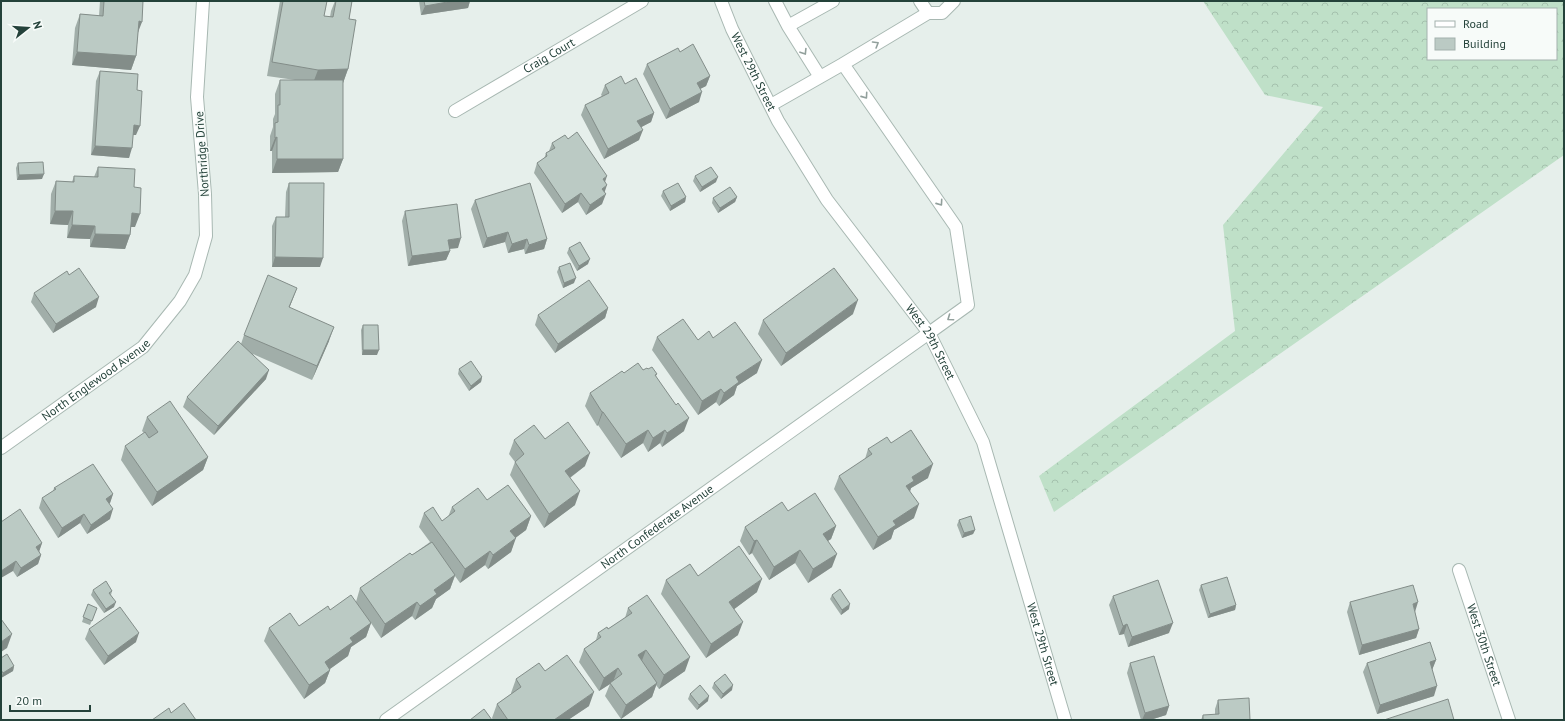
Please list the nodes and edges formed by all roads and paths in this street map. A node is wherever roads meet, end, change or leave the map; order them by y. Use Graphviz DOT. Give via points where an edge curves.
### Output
graph roads {
  1 [pos="203,1"];
  2 [pos="642,1"];
  3 [pos="720,1"];
  4 [pos="775,1"];
  5 [pos="833,1"];
  6 [pos="920,1"];
  7 [pos="954,1"];
  8 [pos="928,13"];
  9 [pos="788,26"];
  10 [pos="843,64"];
  11 [pos="820,77"];
  12 [pos="771,105"];
  13 [pos="455,111"];
  14 [pos="180,301"];
  15 [pos="929,333"];
  16 [pos="1,448"];
  17 [pos="1459,570"];
  18 [pos="386,720"];
  19 [pos="1065,720"];
  20 [pos="1509,720"];
  1 -- 14 [label="street, Northridge Drive" via="198,97 206,236 195,275"];
  2 -- 13 [label="street, Craig Court"];
  3 -- 12 [label="street, West 29th Street"];
  4 -- 9 [label="street"];
  5 -- 9 [label="street"];
  6 -- 8 [label="street"];
  7 -- 8 [label="street" via="942,13"];
  10 -- 8 [label="street, one-way"];
  9 -- 11 [label="street, one-way"];
  10 -- 11 [label="street"];
  10 -- 15 [label="street, North Confederate Avenue, one-way" via="956,227 968,305"];
  11 -- 12 [label="street"];
  12 -- 15 [label="street, West 29th Street" via="778,121 827,200"];
  14 -- 16 [label="street, North Englewood Avenue" via="143,347"];
  15 -- 18 [label="street, North Confederate Avenue"];
  15 -- 19 [label="street, West 29th Street" via="983,442"];
  17 -- 20 [label="street, West 30th Street"];
}
